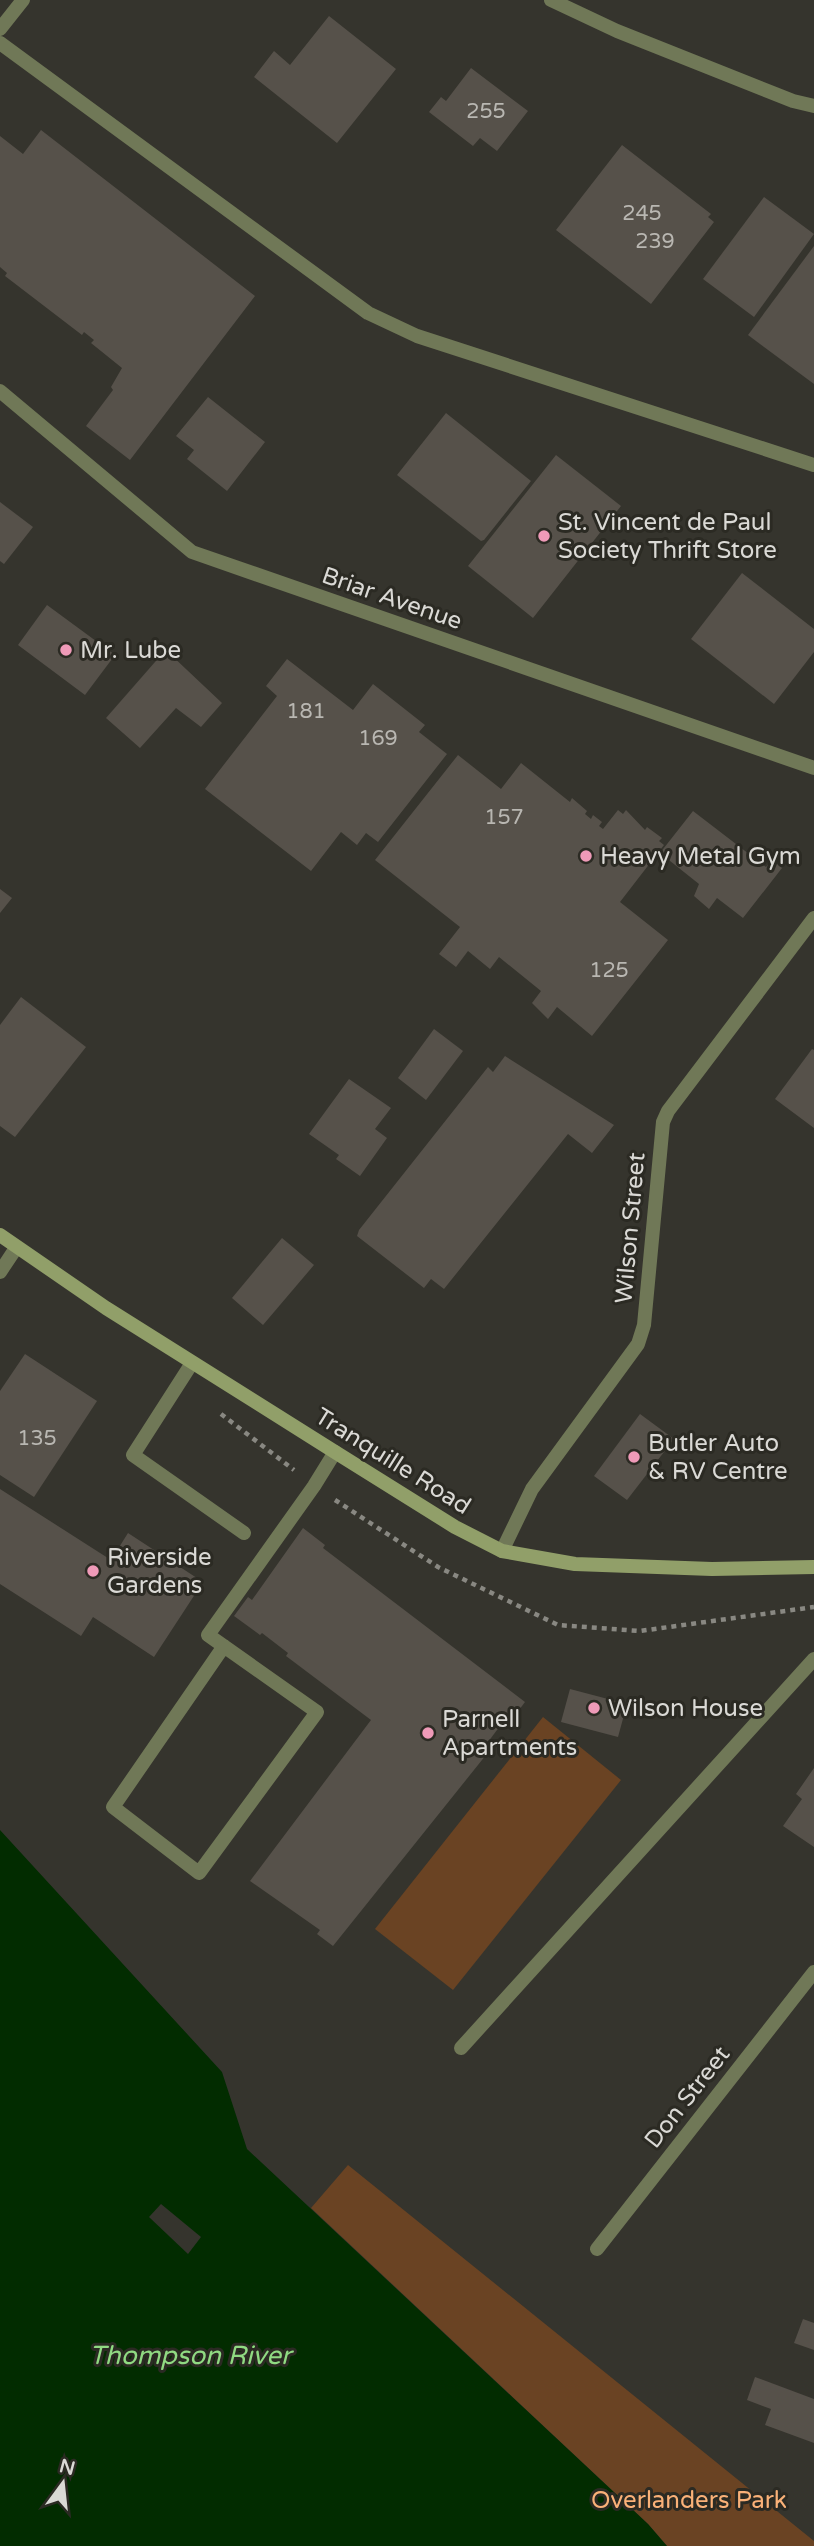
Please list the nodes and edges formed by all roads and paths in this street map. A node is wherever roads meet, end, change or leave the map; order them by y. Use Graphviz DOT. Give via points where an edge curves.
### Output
graph roads {
  1 [pos="23,0"];
  2 [pos="551,0"];
  3 [pos="0,29"];
  4 [pos="0,43"];
  5 [pos="814,106"];
  6 [pos="0,391"];
  7 [pos="814,465"];
  8 [pos="814,768"];
  9 [pos="814,918"];
  10 [pos="0,1235"];
  11 [pos="16,1248"];
  12 [pos="0,1272"];
  13 [pos="192,1363"];
  14 [pos="335,1452"];
  15 [pos="244,1533"];
  16 [pos="502,1551"];
  17 [pos="814,1567"];
  18 [pos="224,1646"];
  19 [pos="814,1659"];
  20 [pos="814,1972"];
  21 [pos="461,2048"];
  22 [pos="597,2249"];
  1 -- 3 [label="street"];
  2 -- 5 [label="street" via="617,31"];
  4 -- 7 [label="street" via="368,313 416,336"];
  6 -- 8 [label="street, Briar Avenue" via="192,552"];
  9 -- 16 [label="street, Wilson Street" via="668,1111 663,1122 644,1325 638,1344 532,1489"];
  10 -- 11 [label="main road, Tranquille Road"];
  11 -- 12 [label="street"];
  11 -- 13 [label="main road, Tranquille Road"];
  13 -- 14 [label="main road, Tranquille Road"];
  13 -- 15 [label="street" via="134,1455"];
  14 -- 16 [label="main road, Tranquille Road"];
  14 -- 18 [label="street" via="208,1634"];
  16 -- 17 [label="main road, Tranquille Road" via="575,1564"];
  18 -- 18 [label="street" via="317,1712 199,1873 113,1807"];
  19 -- 21 [label="street"];
  20 -- 22 [label="street, Don Street"];
}
